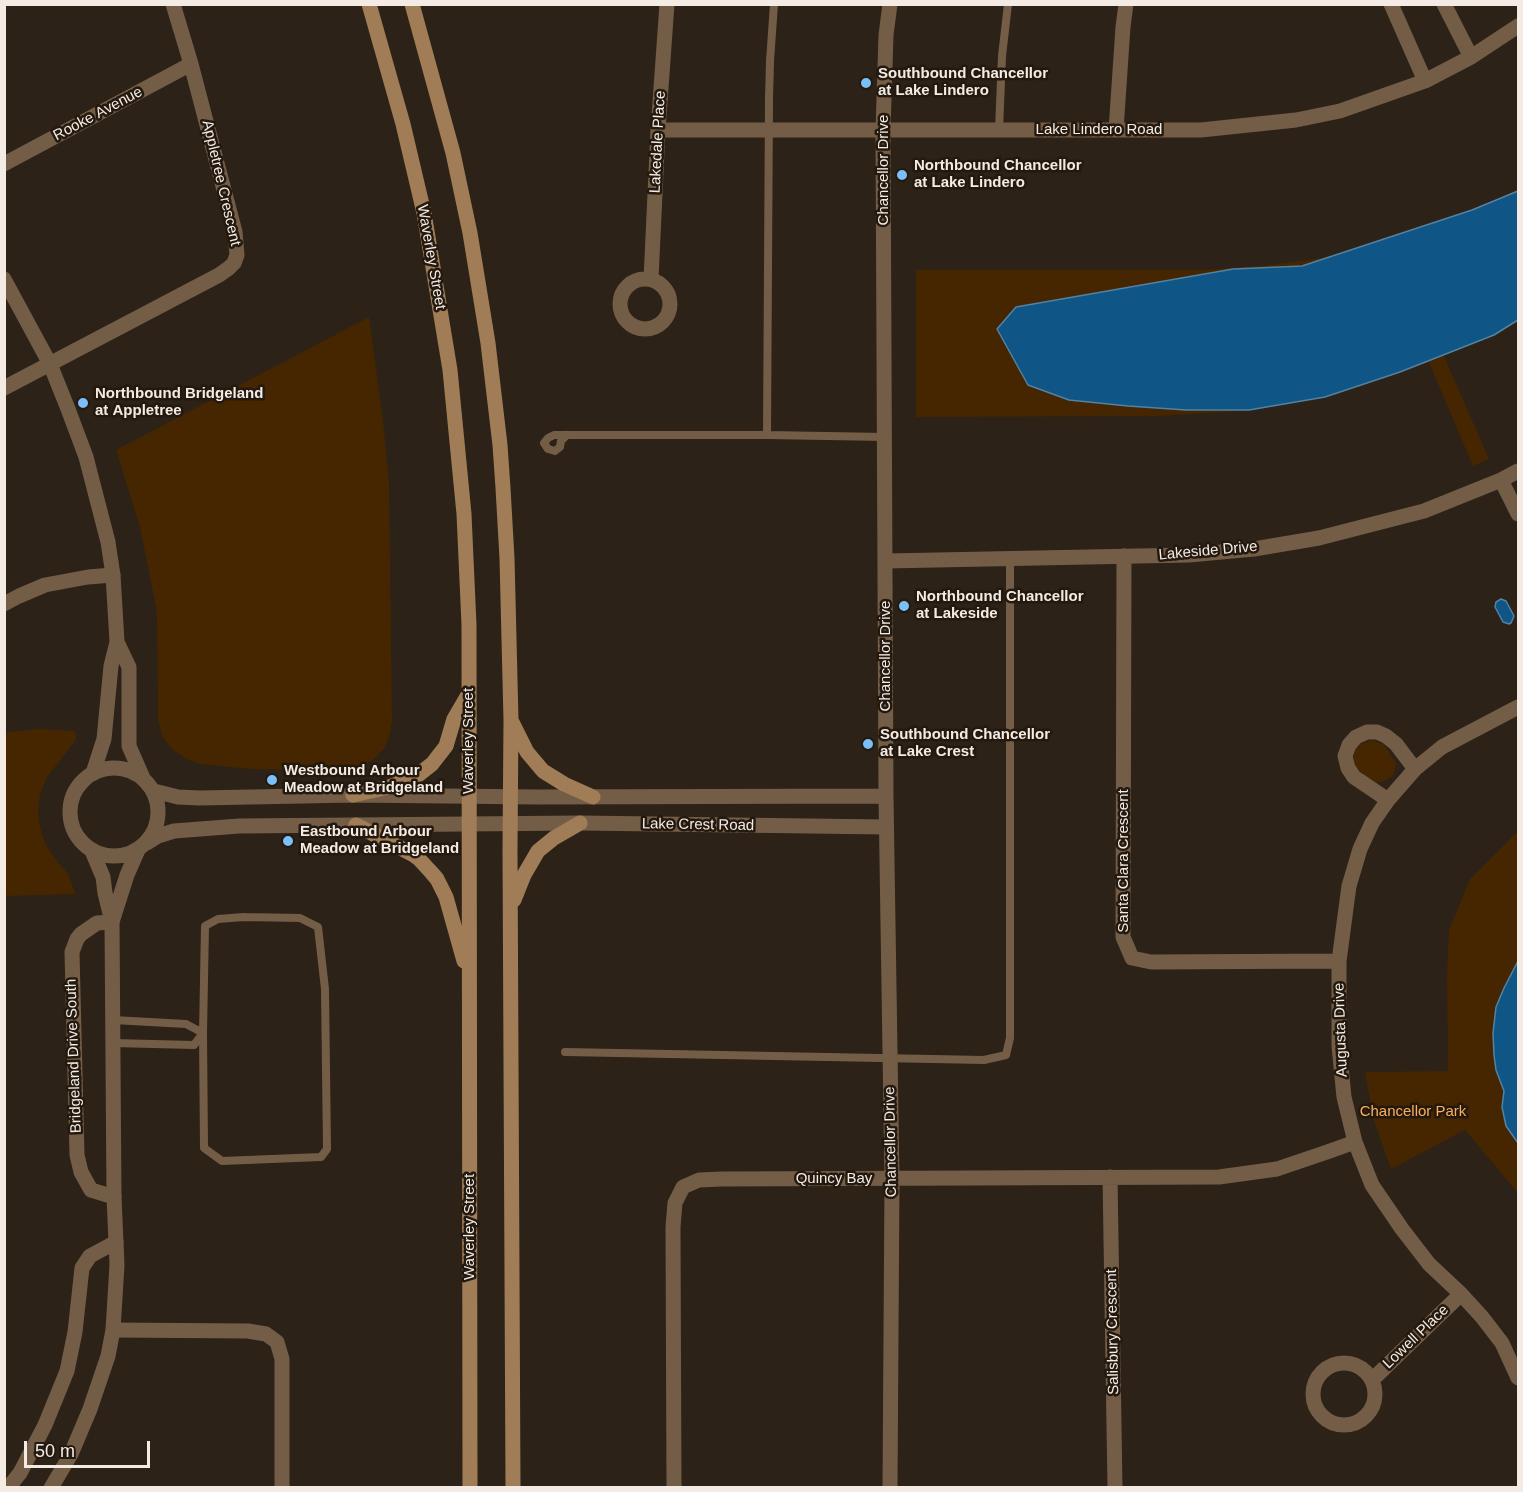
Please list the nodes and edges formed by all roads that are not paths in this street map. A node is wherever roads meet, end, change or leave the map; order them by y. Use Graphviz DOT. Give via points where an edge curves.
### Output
graph roads {
  1 [pos="173,4"];
  2 [pos="369,4"];
  3 [pos="412,4"];
  4 [pos="667,4"];
  5 [pos="774,4"];
  6 [pos="890,4"];
  7 [pos="1008,4"];
  8 [pos="1126,4"];
  9 [pos="1391,4"];
  10 [pos="1444,4"];
  11 [pos="1518,26"];
  12 [pos="1471,57"];
  13 [pos="191,64"];
  14 [pos="1425,81"];
  15 [pos="658,130"];
  16 [pos="770,130"];
  17 [pos="883,130"];
  18 [pos="999,130"];
  19 [pos="1116,130"];
  20 [pos="4,164"];
  21 [pos="4,279"];
  22 [pos="651,279"];
  23 [pos="50,364"];
  24 [pos="4,388"];
  25 [pos="567,435"];
  26 [pos="767,435"];
  27 [pos="885,437"];
  28 [pos="1518,471"];
  29 [pos="1501,480"];
  30 [pos="1518,514"];
  31 [pos="1124,556"];
  32 [pos="1010,559"];
  33 [pos="886,561"];
  34 [pos="113,575"];
  35 [pos="4,604"];
  36 [pos="117,642"];
  37 [pos="469,692"];
  38 [pos="1518,706"];
  39 [pos="511,720"];
  40 [pos="1415,769"];
  41 [pos="93,773"];
  42 [pos="143,778"];
  43 [pos="154,791"];
  44 [pos="353,795"];
  45 [pos="469,796"];
  46 [pos="886,796"];
  47 [pos="510,797"];
  48 [pos="592,797"];
  49 [pos="1388,800"];
  50 [pos="510,823"];
  51 [pos="580,823"];
  52 [pos="469,824"];
  53 [pos="356,825"];
  54 [pos="886,827"];
  55 [pos="142,847"];
  56 [pos="92,850"];
  57 [pos="511,909"];
  58 [pos="112,922"];
  59 [pos="1339,961"];
  60 [pos="469,975"];
  61 [pos="112,1020"];
  62 [pos="203,1033"];
  63 [pos="113,1042"];
  64 [pos="565,1052"];
  65 [pos="890,1058"];
  66 [pos="1355,1142"];
  67 [pos="1110,1177"];
  68 [pos="892,1179"];
  69 [pos="114,1197"];
  70 [pos="116,1242"];
  71 [pos="1461,1294"];
  72 [pos="113,1330"];
  73 [pos="1518,1377"];
  74 [pos="1372,1380"];
  75 [pos="8,1488"];
  76 [pos="51,1488"];
  77 [pos="282,1488"];
  78 [pos="470,1488"];
  79 [pos="513,1488"];
  80 [pos="674,1488"];
  81 [pos="890,1488"];
  82 [pos="1115,1488"];
  1 -- 13 [label="street, Appletree Crescent"];
  2 -- 37 [label="main road, Waverley Street" via="414,166 443,326 464,505"];
  3 -- 39 [label="main road" via="460,184 488,343 504,499"];
  4 -- 15 [label="street, Lakedale Place"];
  5 -- 16 [label="lane"];
  6 -- 17 [label="street, Chancellor Drive"];
  7 -- 18 [label="lane"];
  8 -- 19 [label="street"];
  9 -- 14 [label="street"];
  10 -- 12 [label="street"];
  11 -- 12 [label="street, Lake Lindero Road"];
  12 -- 14 [label="street, Lake Lindero Road"];
  13 -- 20 [label="street, Rooke Avenue"];
  13 -- 23 [label="street, Appletree Crescent" via="235,232 234,262 219,275"];
  14 -- 19 [label="street, Lake Lindero Road" via="1340,111 1296,120 1201,130"];
  15 -- 16 [label="street, Lake Lindero Road"];
  15 -- 22 [label="street, Lakedale Place"];
  16 -- 17 [label="street, Lake Lindero Road"];
  16 -- 26 [label="lane"];
  17 -- 18 [label="street, Lake Lindero Road"];
  17 -- 27 [label="street, Chancellor Drive"];
  18 -- 19 [label="street, Lake Lindero Road"];
  21 -- 23 [label="street"];
  23 -- 24 [label="street"];
  23 -- 34 [label="street" via="86,456"];
  25 -- 26 [label="lane"];
  26 -- 27 [label="lane"];
  27 -- 33 [label="street, Chancellor Drive"];
  28 -- 29 [label="street, Lakeside Drive"];
  29 -- 30 [label="street"];
  29 -- 31 [label="street, Lakeside Drive" via="1424,511 1319,538 1189,555"];
  31 -- 32 [label="street, Lakeside Drive"];
  31 -- 59 [label="street, Santa Clara Crescent" via="1123,937 1132,958 1151,962"];
  32 -- 33 [label="street, Lakeside Drive"];
  32 -- 65 [label="lane" via="1010,1038 1006,1055 984,1060"];
  33 -- 46 [label="street, Chancellor Drive"];
  34 -- 35 [label="street" via="45,585"];
  34 -- 36 [label="street"];
  36 -- 41 [label="street" via="104,739"];
  36 -- 42 [label="street" via="129,667 129,746"];
  37 -- 44 [label="main road" via="454,719 446,746 432,764 410,779"];
  37 -- 45 [label="main road, Waverley Street"];
  38 -- 40 [label="street, Augusta Drive" via="1442,747"];
  39 -- 47 [label="main road"];
  39 -- 48 [label="main road" via="527,752 543,771"];
  40 -- 49 [label="street, Augusta Drive"];
  40 -- 49 [label="street" via="1396,744 1377,732 1367,732 1348,745 1345,756 1354,777"];
  41 -- 42 [label="street" via="114,768"];
  41 -- 56 [label="street" via="77,786 70,807 75,832"];
  42 -- 43 [label="street"];
  43 -- 44 [label="street, Lake Crest Road" via="200,798"];
  43 -- 55 [label="street" via="159,806 156,828"];
  44 -- 45 [label="street, Lake Crest Road"];
  45 -- 47 [label="street, Lake Crest Road"];
  45 -- 52 [label="main road, Waverley Street"];
  46 -- 48 [label="street, Lake Crest Road"];
  46 -- 54 [label="street, Chancellor Drive"];
  47 -- 48 [label="street, Lake Crest Road"];
  47 -- 50 [label="main road"];
  49 -- 59 [label="street, Augusta Drive" via="1360,849 1349,886"];
  50 -- 51 [label="street, Lake Crest Road"];
  50 -- 52 [label="street, Lake Crest Road"];
  50 -- 57 [label="main road"];
  51 -- 54 [label="street, Lake Crest Road"];
  51 -- 57 [label="main road" via="538,850"];
  52 -- 53 [label="street, Lake Crest Road"];
  52 -- 60 [label="main road, Waverley Street"];
  53 -- 55 [label="street, Lake Crest Road" via="184,829 166,833"];
  53 -- 60 [label="main road" via="412,854 437,879"];
  54 -- 65 [label="street, Chancellor Drive"];
  55 -- 56 [label="street" via="119,856"];
  55 -- 58 [label="street" via="127,875"];
  56 -- 58 [label="street" via="103,877"];
  57 -- 79 [label="main road"];
  58 -- 61 [label="street"];
  58 -- 69 [label="street, Bridgeland Drive South" via="97,923 81,934 72,952 77,1155 91,1190"];
  59 -- 66 [label="street, Augusta Drive" via="1339,1046 1344,1097"];
  60 -- 78 [label="main road, Waverley Street"];
  61 -- 62 [label="lane" via="186,1024"];
  61 -- 63 [label="street"];
  62 -- 62 [label="lane" via="205,926 218,919 244,917 300,918 318,927 326,989 327,1149 321,1157 222,1161 204,1148"];
  62 -- 63 [label="lane" via="194,1044"];
  63 -- 69 [label="street"];
  64 -- 65 [label="lane"];
  65 -- 68 [label="street, Chancellor Drive"];
  66 -- 67 [label="street, Quincy Bay" via="1277,1169 1219,1177"];
  66 -- 71 [label="street, Augusta Drive" via="1372,1185 1402,1229 1429,1264"];
  67 -- 68 [label="street, Quincy Bay"];
  67 -- 82 [label="street, Salisbury Crescent"];
  68 -- 80 [label="street, Quincy Bay" via="699,1180 683,1187 675,1203 673,1227"];
  68 -- 81 [label="street, Chancellor Drive"];
  69 -- 70 [label="street"];
  70 -- 72 [label="street"];
  70 -- 75 [label="street" via="90,1256 82,1268 67,1371 45,1425"];
  71 -- 73 [label="street, Augusta Drive" via="1502,1343"];
  71 -- 74 [label="street, Lowell Place"];
  72 -- 76 [label="street" via="90,1409"];
  72 -- 77 [label="street" via="248,1331 266,1334 277,1342 282,1359"];
  74 -- 74 [label="street, Lowell Place" via="1356,1365 1335,1364 1316,1379 1313,1400 1317,1410 1337,1425 1362,1420 1374,1405"];
}
